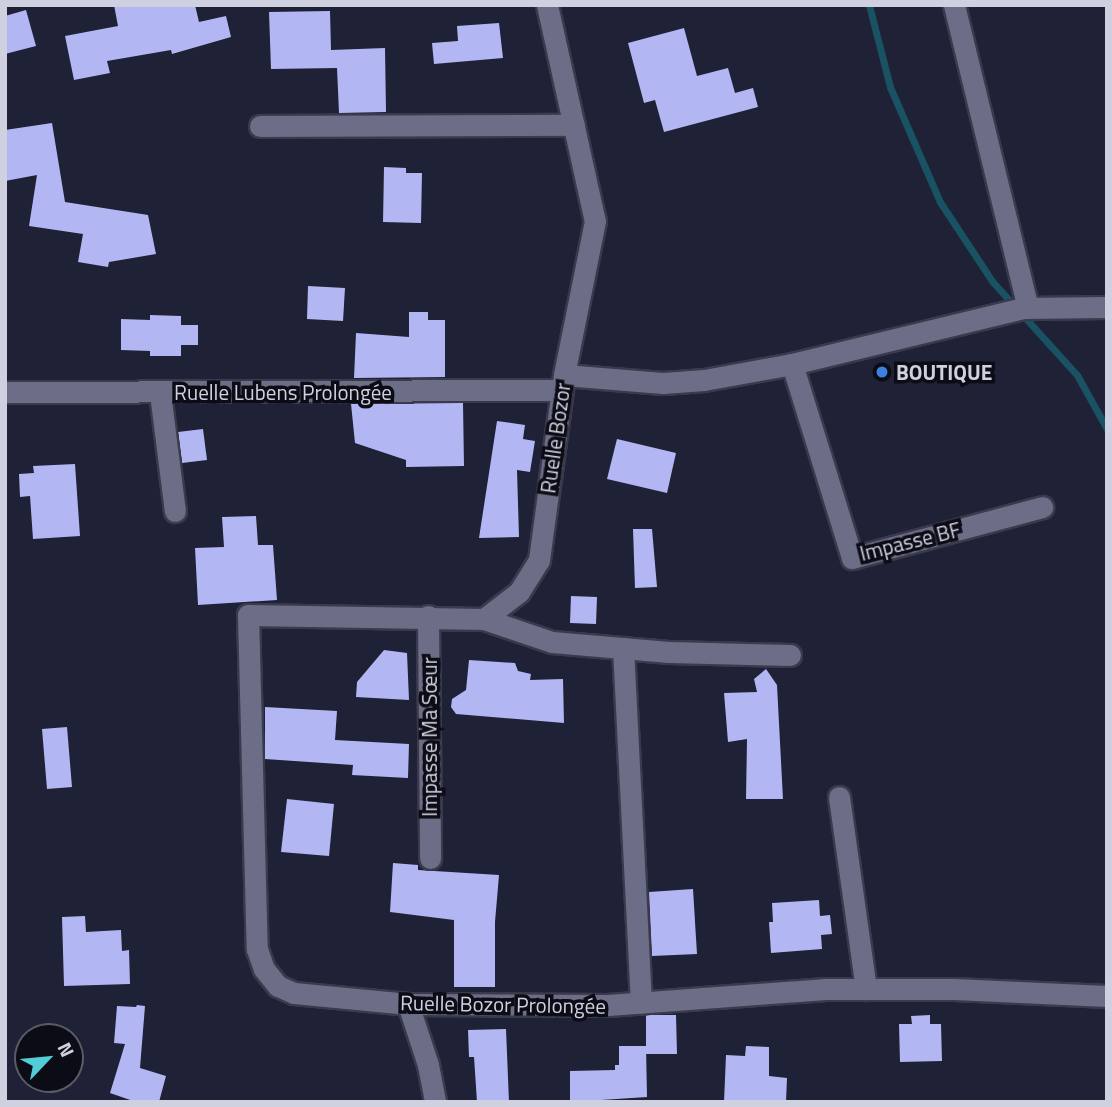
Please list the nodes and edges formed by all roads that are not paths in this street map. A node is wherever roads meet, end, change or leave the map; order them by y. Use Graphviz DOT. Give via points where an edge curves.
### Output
graph roads {
  1 [pos="547,5"];
  2 [pos="954,5"];
  3 [pos="574,125"];
  4 [pos="260,126"];
  5 [pos="1107,307"];
  6 [pos="1025,308"];
  7 [pos="792,364"];
  8 [pos="562,383"];
  9 [pos="5,392"];
  10 [pos="160,393"];
  11 [pos="1042,507"];
  12 [pos="174,511"];
  13 [pos="428,616"];
  14 [pos="484,619"];
  15 [pos="623,648"];
  16 [pos="790,655"];
  17 [pos="839,797"];
  18 [pos="430,858"];
  19 [pos="866,989"];
  20 [pos="1107,996"];
  21 [pos="641,1003"];
  22 [pos="408,1004"];
  23 [pos="435,1102"];
  1 -- 3 [label="street, Ruelle Bozor"];
  2 -- 6 [label="street"];
  3 -- 4 [label="street"];
  3 -- 8 [label="street, Ruelle Bozor" via="595,221"];
  5 -- 6 [label="street, Ruelle Lubens Prolongée"];
  6 -- 7 [label="street, Ruelle Lubens Prolongée"];
  7 -- 8 [label="street, Ruelle Lubens Prolongée" via="704,380"];
  7 -- 11 [label="street, Impasse BF" via="852,558"];
  8 -- 10 [label="street, Ruelle Lubens Prolongée"];
  8 -- 14 [label="street, Ruelle Bozor" via="539,560 519,592"];
  9 -- 10 [label="street, Ruelle Lubens Prolongée"];
  10 -- 12 [label="street"];
  13 -- 14 [label="street"];
  13 -- 18 [label="street, Impasse Ma Sœur"];
  13 -- 22 [label="street, Ruelle Bozor Prolongée" via="248,615 257,949 264,969 278,986 294,993"];
  14 -- 15 [label="street" via="552,642"];
  15 -- 16 [label="street"];
  15 -- 21 [label="street"];
  17 -- 19 [label="street"];
  19 -- 20 [label="street, Ruelle Bozor Prolongée"];
  19 -- 21 [label="street, Ruelle Bozor Prolongée"];
  21 -- 22 [label="street, Ruelle Bozor Prolongée"];
  22 -- 23 [label="street"];
}
